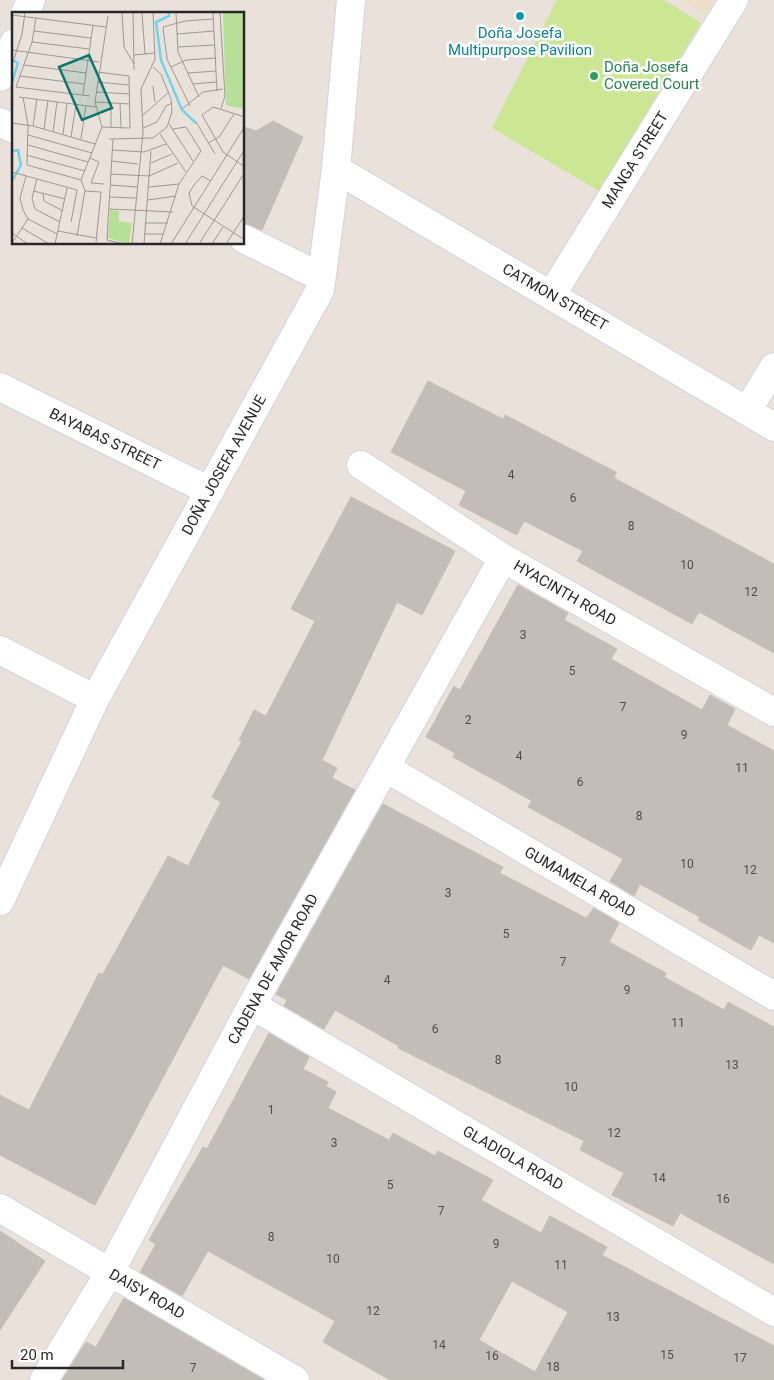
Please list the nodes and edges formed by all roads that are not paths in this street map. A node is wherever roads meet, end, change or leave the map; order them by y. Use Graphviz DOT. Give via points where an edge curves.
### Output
graph roads {
  1 [pos="31,0"];
  2 [pos="351,0"];
  3 [pos="734,0"];
  4 [pos="26,12"];
  5 [pos="12,48"];
  6 [pos="0,77"];
  7 [pos="0,122"];
  8 [pos="12,128"];
  9 [pos="336,169"];
  10 [pos="245,239"];
  11 [pos="322,277"];
  12 [pos="552,294"];
  13 [pos="774,367"];
  14 [pos="0,387"];
  15 [pos="747,411"];
  16 [pos="774,427"];
  17 [pos="360,464"];
  18 [pos="210,491"];
  19 [pos="503,558"];
  20 [pos="0,650"];
  21 [pos="95,699"];
  22 [pos="774,712"];
  23 [pos="386,768"];
  24 [pos="0,901"];
  25 [pos="774,996"];
  26 [pos="252,1005"];
  27 [pos="0,1208"];
  28 [pos="110,1272"];
  29 [pos="774,1312"];
  30 [pos="44,1380"];
  31 [pos="295,1380"];
  1 -- 4 [label="street"];
  2 -- 9 [label="street, DOÑA JOSEFA AVENUE"];
  3 -- 12 [label="street, MANGA STREET"];
  5 -- 6 [label="street"];
  7 -- 8 [label="street"];
  9 -- 11 [label="street, DOÑA JOSEFA AVENUE"];
  9 -- 12 [label="street, CATMON STREET"];
  10 -- 11 [label="street"];
  11 -- 18 [label="street, DOÑA JOSEFA AVENUE" via="320,290"];
  12 -- 15 [label="street, CATMON STREET"];
  13 -- 15 [label="street"];
  14 -- 18 [label="street, BAYABAS STREET"];
  15 -- 16 [label="street, CATMON STREET"];
  17 -- 19 [label="street, HYACINTH ROAD"];
  18 -- 21 [label="street, DOÑA JOSEFA AVENUE"];
  19 -- 22 [label="street, HYACINTH ROAD"];
  19 -- 23 [label="street, CADENA DE AMOR ROAD"];
  20 -- 21 [label="street"];
  21 -- 24 [label="street, DOÑA JOSEFA AVENUE"];
  23 -- 25 [label="street, GUMAMELA ROAD"];
  23 -- 26 [label="street, CADENA DE AMOR ROAD"];
  26 -- 28 [label="street, CADENA DE AMOR ROAD"];
  26 -- 29 [label="street, GLADIOLA ROAD"];
  27 -- 28 [label="street, DAISY ROAD"];
  28 -- 30 [label="street, CADENA DE AMOR ROAD"];
  28 -- 31 [label="street, DAISY ROAD"];
}
